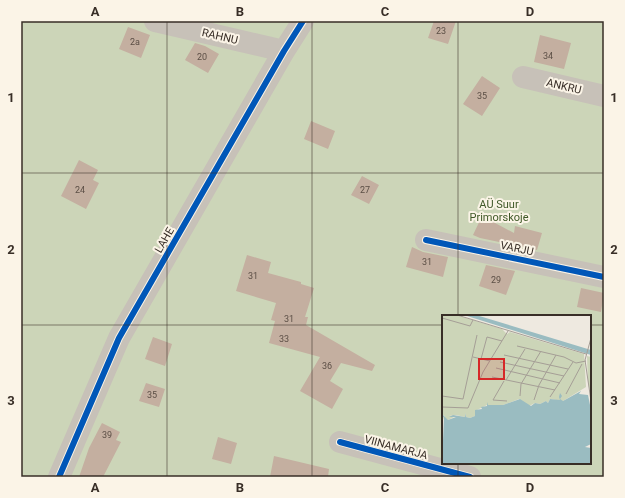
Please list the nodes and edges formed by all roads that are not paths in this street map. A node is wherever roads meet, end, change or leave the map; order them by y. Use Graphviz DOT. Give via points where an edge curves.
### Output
graph roads {
  1 [pos="156,21"];
  2 [pos="303,21"];
  3 [pos="284,51"];
  4 [pos="523,77"];
  5 [pos="604,96"];
  6 [pos="426,240"];
  7 [pos="604,277"];
  8 [pos="340,442"];
  9 [pos="59,477"];
  10 [pos="470,477"];
  1 -- 3 [label="street, RAHNU"];
  2 -- 3 [label="street, LAHE"];
  3 -- 9 [label="street, LAHE" via="119,338"];
  4 -- 5 [label="street, ANKRU"];
  6 -- 7 [label="street, VARJU"];
  8 -- 10 [label="street, VIINAMARJA"];
}
